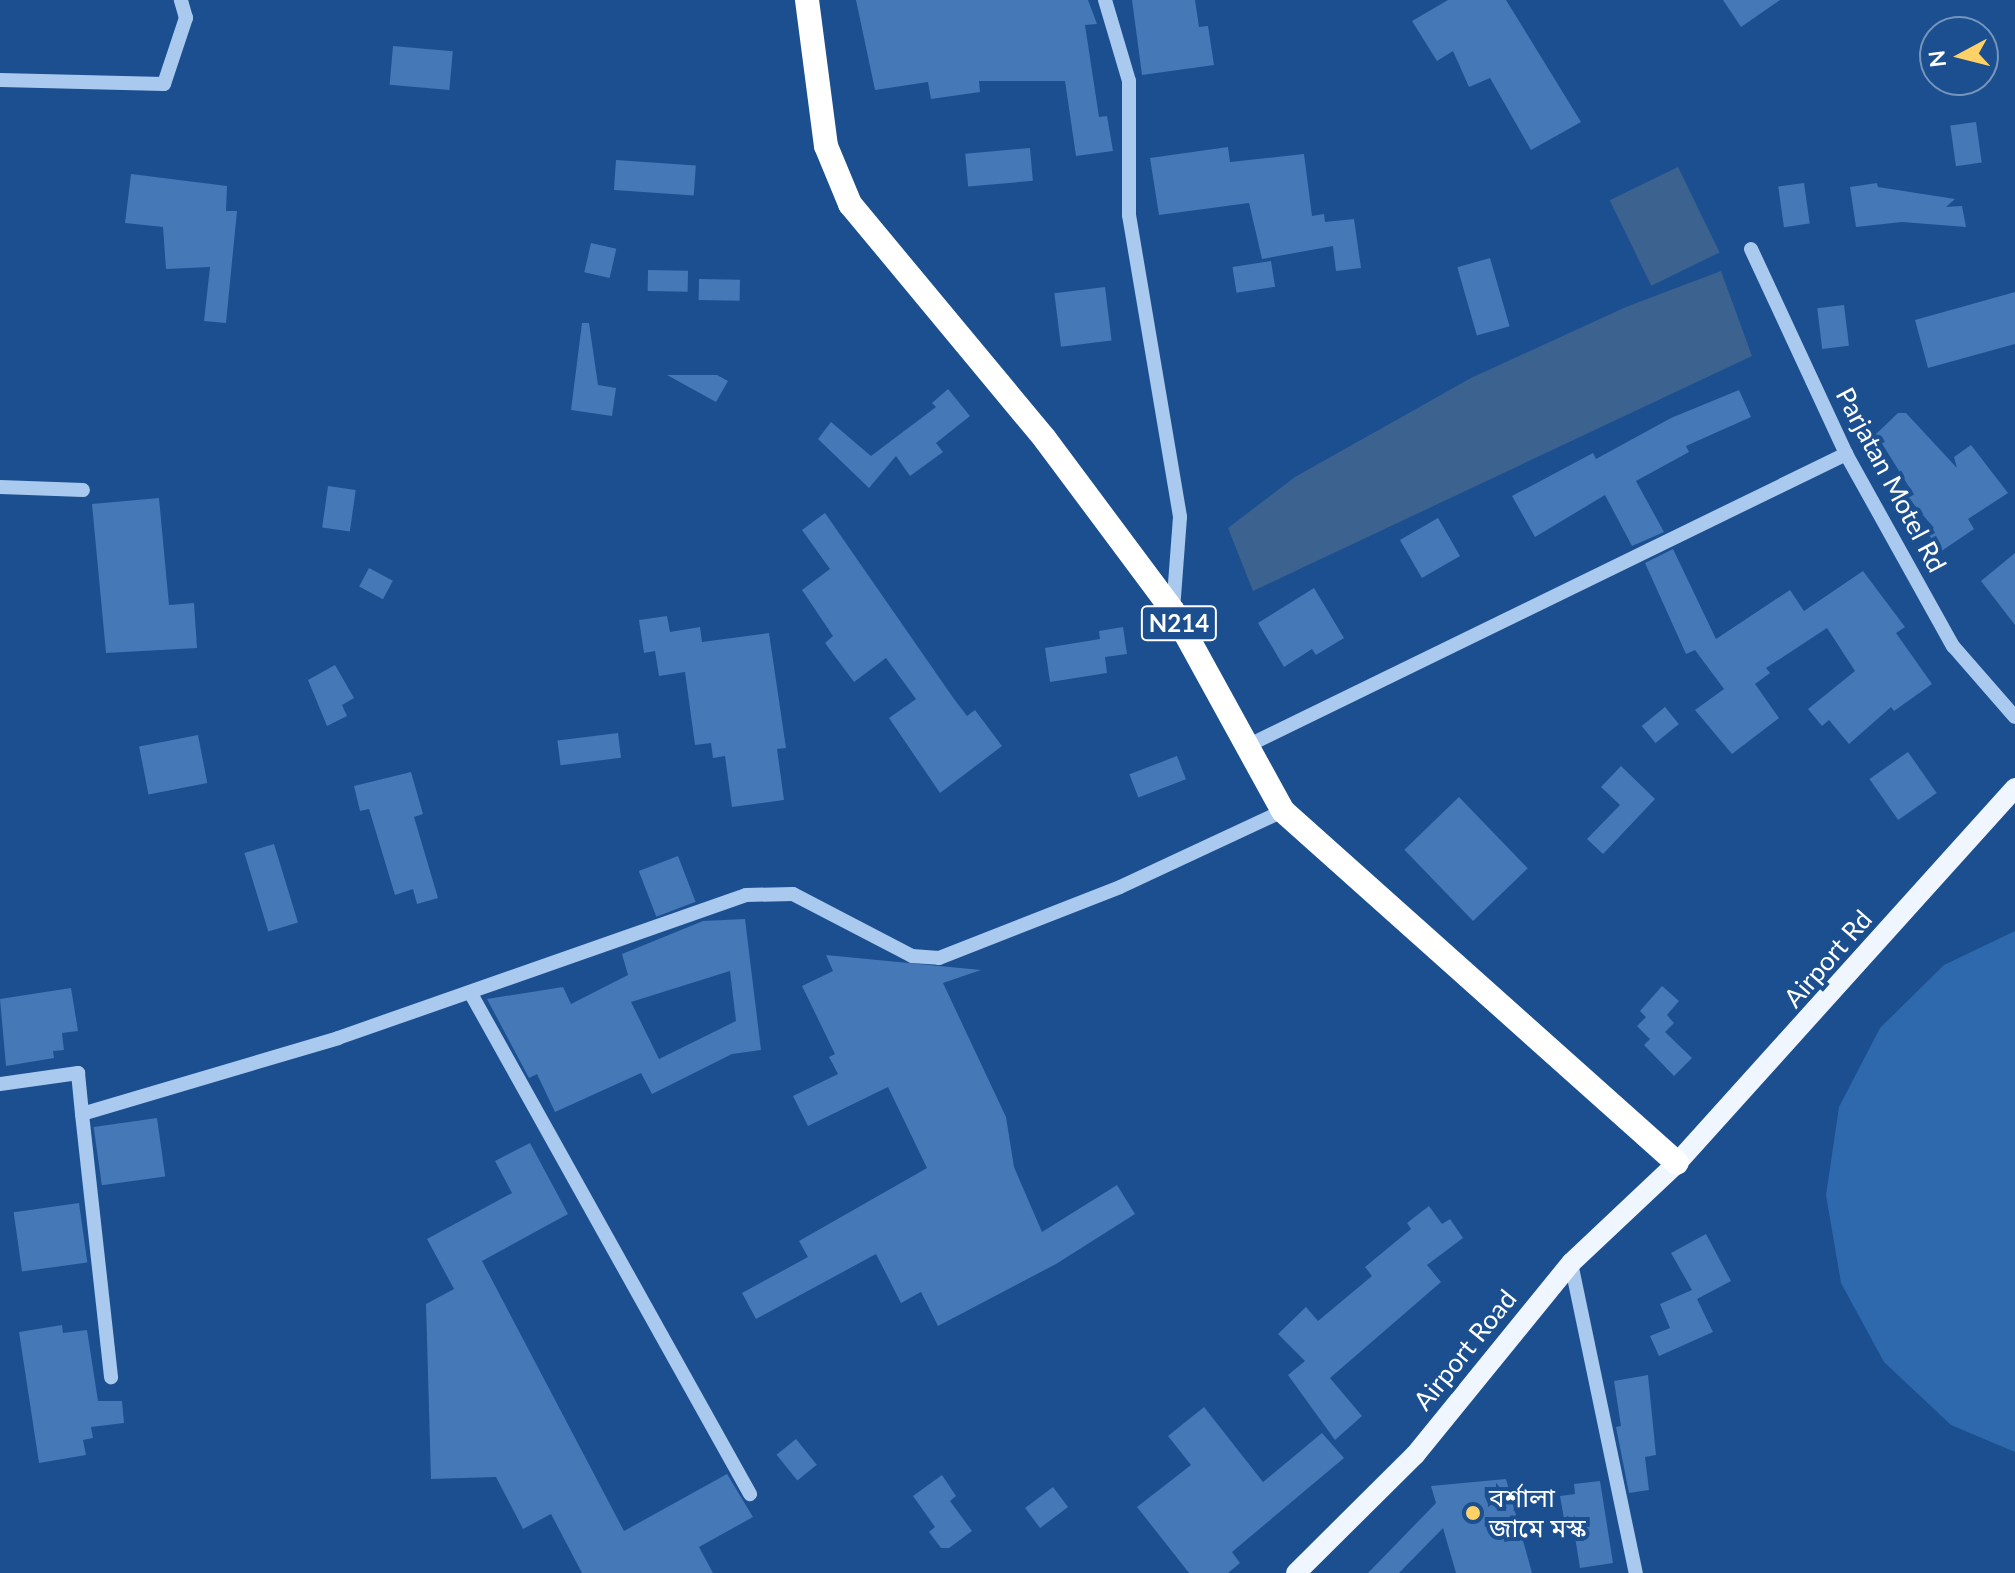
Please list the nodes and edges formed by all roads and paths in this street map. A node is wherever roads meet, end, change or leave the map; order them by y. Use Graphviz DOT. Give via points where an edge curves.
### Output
graph roads {
  1 [pos="181,0"];
  2 [pos="807,0"];
  3 [pos="1105,0"];
  4 [pos="0,80"];
  5 [pos="1751,249"];
  6 [pos="1846,454"];
  7 [pos="0,487"];
  8 [pos="83,490"];
  9 [pos="1173,611"];
  10 [pos="2015,717"];
  11 [pos="1245,747"];
  12 [pos="2015,788"];
  13 [pos="1283,811"];
  14 [pos="470,992"];
  15 [pos="0,1084"];
  16 [pos="82,1114"];
  17 [pos="1677,1163"];
  18 [pos="1571,1263"];
  19 [pos="111,1377"];
  20 [pos="750,1494"];
  21 [pos="1296,1573"];
  22 [pos="1636,1573"];
  1 -- 4 [label="street" via="186,18 164,84"];
  2 -- 9 [label="highway, N214" via="826,146 850,204 1045,439"];
  3 -- 9 [label="street" via="1129,81 1129,215 1180,517"];
  5 -- 6 [label="street, Parjatan Motel Rd"];
  6 -- 10 [label="street, Parjatan Motel Rd" via="1953,646"];
  6 -- 11 [label="street"];
  7 -- 8 [label="street"];
  9 -- 11 [label="highway, N214"];
  11 -- 13 [label="highway, N214"];
  12 -- 17 [label="main road, Airport Rd"];
  13 -- 14 [label="street" via="1120,887 939,958 912,956 793,894 746,895"];
  13 -- 17 [label="highway, N214"];
  14 -- 16 [label="street" via="338,1038"];
  14 -- 20 [label="street"];
  15 -- 16 [label="street" via="78,1073"];
  16 -- 19 [label="street"];
  17 -- 18 [label="main road, Airport Road"];
  18 -- 21 [label="main road, Airport Road" via="1415,1455"];
  18 -- 22 [label="street"];
}
